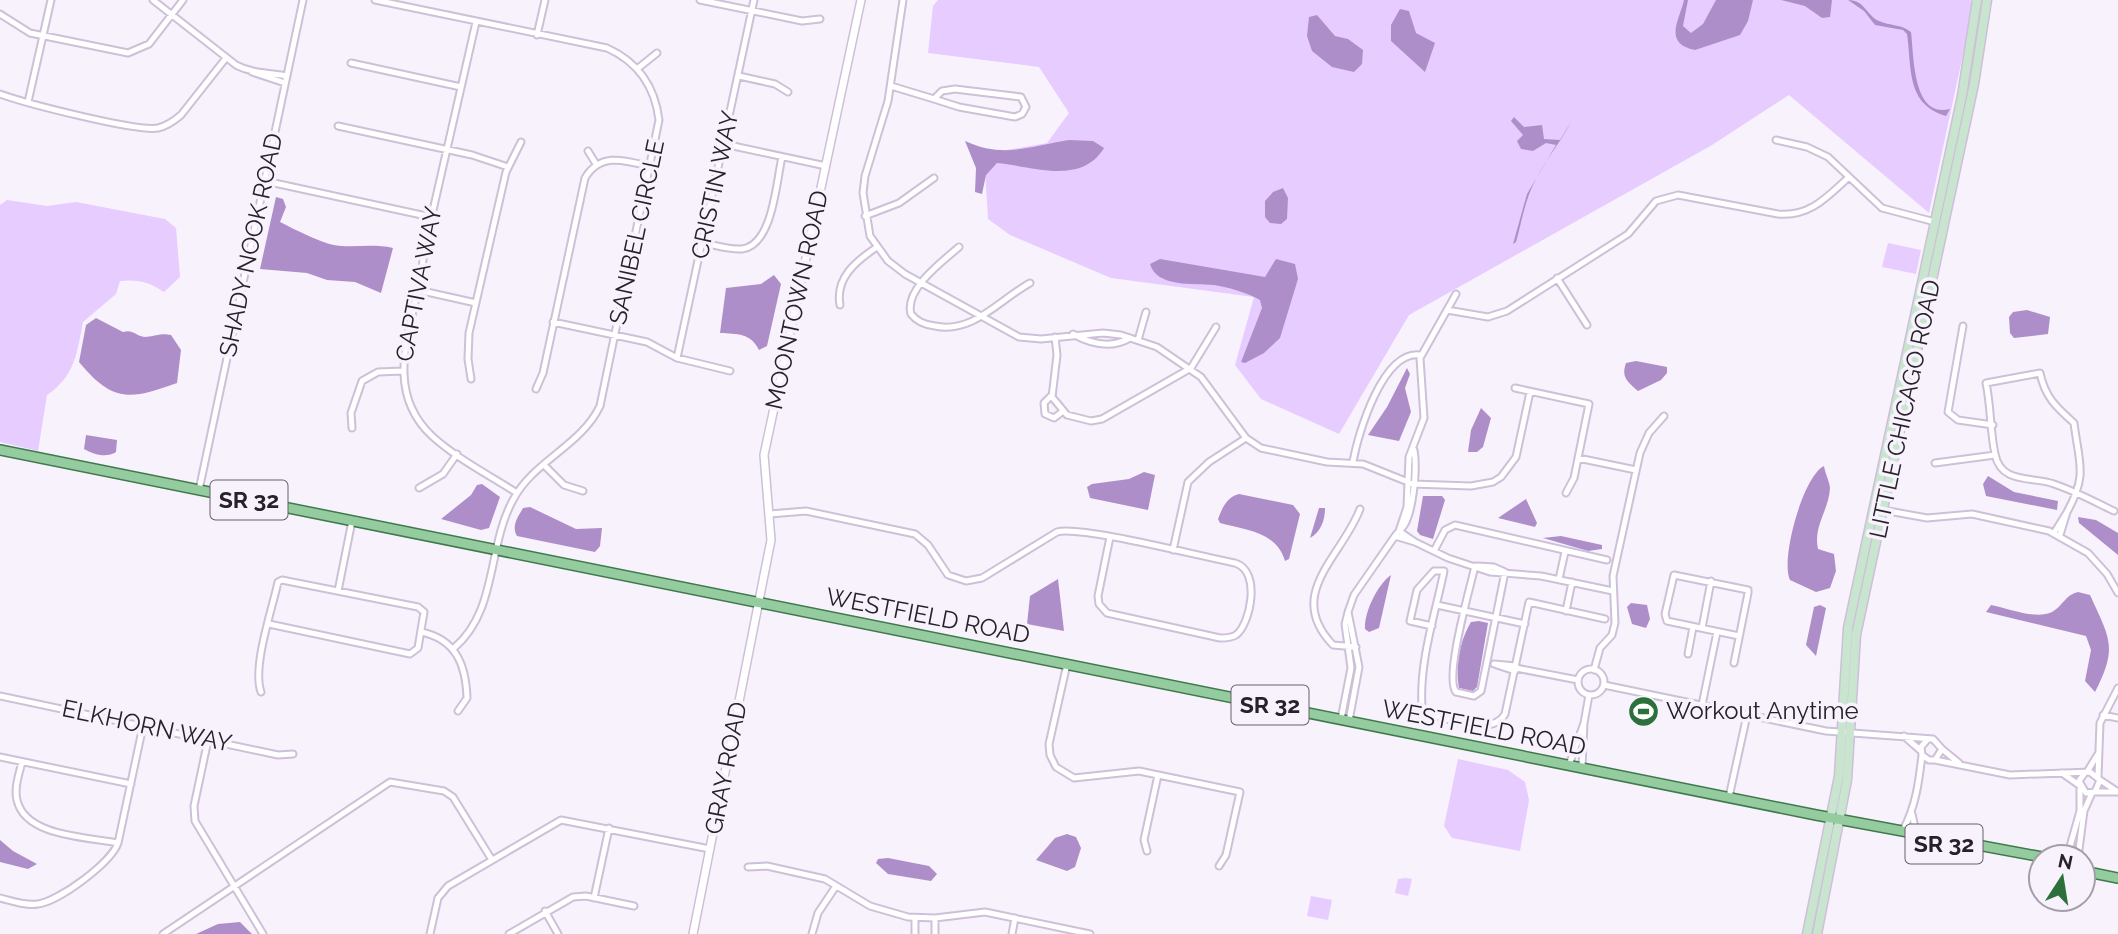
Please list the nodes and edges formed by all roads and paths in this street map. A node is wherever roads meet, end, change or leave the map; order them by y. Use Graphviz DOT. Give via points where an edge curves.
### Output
graph roads {
  1 [pos="51,0"];
  2 [pos="153,0"];
  3 [pos="183,0"];
  4 [pos="303,0"];
  5 [pos="375,0"];
  6 [pos="545,0"];
  7 [pos="700,0"];
  8 [pos="754,0"];
  9 [pos="861,0"];
  10 [pos="903,0"];
  11 [pos="1977,0"];
  12 [pos="1987,0"];
  13 [pos="752,11"];
  14 [pos="0,14"];
  15 [pos="172,15"];
  16 [pos="820,19"];
  17 [pos="476,22"];
  18 [pos="537,35"];
  19 [pos="43,37"];
  20 [pos="657,53"];
  21 [pos="226,58"];
  22 [pos="351,63"];
  23 [pos="637,69"];
  24 [pos="738,76"];
  25 [pos="286,80"];
  26 [pos="891,86"];
  27 [pos="461,87"];
  28 [pos="788,92"];
  29 [pos="0,94"];
  30 [pos="934,99"];
  31 [pos="29,102"];
  32 [pos="338,126"];
  33 [pos="1776,140"];
  34 [pos="521,142"];
  35 [pos="724,144"];
  36 [pos="447,149"];
  37 [pos="588,151"];
  38 [pos="782,157"];
  39 [pos="596,164"];
  40 [pos="826,166"];
  41 [pos="508,167"];
  42 [pos="652,167"];
  43 [pos="1849,177"];
  44 [pos="934,178"];
  45 [pos="265,181"];
  46 [pos="431,216"];
  47 [pos="865,216"];
  48 [pos="1935,222"];
  49 [pos="703,243"];
  50 [pos="877,247"];
  51 [pos="959,247"];
  52 [pos="1558,278"];
  53 [pos="1030,283"];
  54 [pos="922,284"];
  55 [pos="418,289"];
  56 [pos="1456,294"];
  57 [pos="476,303"];
  58 [pos="840,305"];
  59 [pos="1447,310"];
  60 [pos="1146,312"];
  61 [pos="981,316"];
  62 [pos="554,322"];
  63 [pos="1587,325"];
  64 [pos="1963,326"];
  65 [pos="1216,327"];
  66 [pos="1073,334"];
  67 [pos="616,335"];
  68 [pos="1055,337"];
  69 [pos="1130,338"];
  70 [pos="1138,340"];
  71 [pos="1420,355"];
  72 [pos="677,358"];
  73 [pos="1191,368"];
  74 [pos="402,371"];
  75 [pos="730,371"];
  76 [pos="471,379"];
  77 [pos="1515,388"];
  78 [pos="536,389"];
  79 [pos="1530,392"];
  80 [pos="1052,395"];
  81 [pos="1062,412"];
  82 [pos="1664,416"];
  83 [pos="1993,425"];
  84 [pos="352,428"];
  85 [pos="1246,438"];
  86 [pos="0,450"];
  87 [pos="457,454"];
  88 [pos="1995,456"];
  89 [pos="1578,458"];
  90 [pos="1353,462"];
  91 [pos="1935,463"];
  92 [pos="544,465"];
  93 [pos="1636,470"];
  94 [pos="1410,483"];
  95 [pos="419,488"];
  96 [pos="199,490"];
  97 [pos="583,491"];
  98 [pos="1566,492"];
  99 [pos="517,493"];
  100 [pos="2077,494"];
  101 [pos="1360,509"];
  102 [pos="1883,510"];
  103 [pos="2114,511"];
  104 [pos="770,514"];
  105 [pos="352,521"];
  106 [pos="1397,533"];
  107 [pos="2057,534"];
  108 [pos="1110,537"];
  109 [pos="498,550"];
  110 [pos="1173,550"];
  111 [pos="1434,551"];
  112 [pos="1565,552"];
  113 [pos="1607,560"];
  114 [pos="1475,566"];
  115 [pos="1505,572"];
  116 [pos="1559,579"];
  117 [pos="1711,581"];
  118 [pos="1572,582"];
  119 [pos="338,591"];
  120 [pos="1613,591"];
  121 [pos="2118,593"];
  122 [pos="757,602"];
  123 [pos="1437,606"];
  124 [pos="1566,611"];
  125 [pos="1348,612"];
  126 [pos="1466,612"];
  127 [pos="1496,618"];
  128 [pos="1605,619"];
  129 [pos="269,624"];
  130 [pos="1525,624"];
  131 [pos="1432,626"];
  132 [pos="1693,627"];
  133 [pos="1702,628"];
  134 [pos="421,632"];
  135 [pos="1717,632"];
  136 [pos="1739,636"];
  137 [pos="1356,647"];
  138 [pos="454,648"];
  139 [pos="1349,648"];
  140 [pos="1688,654"];
  141 [pos="1486,662"];
  142 [pos="1734,663"];
  143 [pos="1067,664"];
  144 [pos="1516,668"];
  145 [pos="1594,670"];
  146 [pos="1578,680"];
  147 [pos="1604,685"];
  148 [pos="2118,688"];
  149 [pos="261,692"];
  150 [pos="1589,695"];
  151 [pos="0,696"];
  152 [pos="1702,705"];
  153 [pos="458,711"];
  154 [pos="1747,715"];
  155 [pos="2103,715"];
  156 [pos="2118,718"];
  157 [pos="1345,720"];
  158 [pos="1584,723"];
  159 [pos="143,726"];
  160 [pos="1846,733"];
  161 [pos="1904,736"];
  162 [pos="208,740"];
  163 [pos="1927,740"];
  164 [pos="1942,749"];
  165 [pos="1921,752"];
  166 [pos="293,754"];
  167 [pos="2098,754"];
  168 [pos="0,757"];
  169 [pos="1934,760"];
  170 [pos="22,762"];
  171 [pos="1959,763"];
  172 [pos="1569,765"];
  173 [pos="1582,767"];
  174 [pos="2062,773"];
  175 [pos="2085,773"];
  176 [pos="1921,774"];
  177 [pos="1158,775"];
  178 [pos="2099,778"];
  179 [pos="131,784"];
  180 [pos="2080,787"];
  181 [pos="2118,792"];
  182 [pos="2094,793"];
  183 [pos="1729,797"];
  184 [pos="1912,814"];
  185 [pos="1840,819"];
  186 [pos="609,828"];
  187 [pos="1903,830"];
  188 [pos="1916,832"];
  189 [pos="118,843"];
  190 [pos="2071,843"];
  191 [pos="2080,843"];
  192 [pos="710,849"];
  193 [pos="1147,851"];
  194 [pos="2027,854"];
  195 [pos="492,860"];
  196 [pos="2027,860"];
  197 [pos="1219,866"];
  198 [pos="748,867"];
  199 [pos="2097,868"];
  200 [pos="2118,872"];
  201 [pos="2097,874"];
  202 [pos="2118,878"];
  203 [pos="233,886"];
  204 [pos="836,886"];
  205 [pos="0,898"];
  206 [pos="594,898"];
  207 [pos="634,906"];
  208 [pos="545,911"];
  209 [pos="915,918"];
  210 [pos="935,918"];
  211 [pos="1015,918"];
  212 [pos="163,934"];
  213 [pos="263,934"];
  214 [pos="430,934"];
  215 [pos="509,934"];
  216 [pos="558,934"];
  217 [pos="693,934"];
  218 [pos="812,934"];
  219 [pos="915,934"];
  220 [pos="935,934"];
  221 [pos="1012,934"];
  222 [pos="1090,934"];
  223 [pos="1807,934"];
  224 [pos="1817,934"];
  1 -- 19 [label="street"];
  2 -- 15 [label="street"];
  3 -- 15 [label="street"];
  4 -- 25 [label="street, SHADY NOOK ROAD"];
  5 -- 17 [label="street, SANIBEL CIRCLE"];
  6 -- 18 [label="street"];
  7 -- 13 [label="street"];
  8 -- 13 [label="street, CRISTIN WAY"];
  9 -- 40 [label="street, MOONTOWN ROAD"];
  10 -- 26 [label="street"];
  11 -- 48 [label="main road, LITTLE CHICAGO ROAD" via="1966,78"];
  12 -- 102 [label="main road, LITTLE CHICAGO ROAD" via="1974,84"];
  13 -- 16 [label="street" via="807,22"];
  13 -- 24 [label="street, CRISTIN WAY"];
  14 -- 19 [label="street"];
  15 -- 19 [label="street" via="149,44 135,52"];
  15 -- 21 [label="street"];
  17 -- 18 [label="street, SANIBEL CIRCLE"];
  17 -- 27 [label="street, CAPTIVA WAY"];
  18 -- 23 [label="street, SANIBEL CIRCLE" via="601,46"];
  19 -- 31 [label="street"];
  20 -- 23 [label="street"];
  21 -- 25 [label="street" via="252,72"];
  21 -- 31 [label="street" via="181,115 159,128"];
  22 -- 27 [label="street"];
  23 -- 42 [label="street, SANIBEL CIRCLE" via="652,91 659,120"];
  24 -- 28 [label="street" via="775,84"];
  24 -- 35 [label="street, CRISTIN WAY"];
  25 -- 45 [label="street, SHADY NOOK ROAD"];
  26 -- 30 [label="street"];
  26 -- 47 [label="street" via="865,176"];
  27 -- 36 [label="street, CAPTIVA WAY"];
  29 -- 31 [label="street"];
  30 -- 30 [label="street" via="1015,117 1026,107 1021,96 955,89 942,91"];
  32 -- 36 [label="street"];
  33 -- 43 [label="street" via="1821,152"];
  34 -- 41 [label="street"];
  35 -- 38 [label="street"];
  35 -- 49 [label="street, CRISTIN WAY"];
  36 -- 41 [label="street"];
  36 -- 46 [label="street, CAPTIVA WAY"];
  37 -- 39 [label="street"];
  38 -- 40 [label="street"];
  38 -- 49 [label="street" via="761,238 739,249"];
  39 -- 42 [label="street" via="615,159"];
  39 -- 62 [label="street" via="583,184"];
  40 -- 104 [label="street, MOONTOWN ROAD" via="764,455"];
  41 -- 57 [label="street"];
  42 -- 67 [label="street, SANIBEL CIRCLE"];
  43 -- 48 [label="street" via="1882,208"];
  43 -- 52 [label="street" via="1813,209 1785,215 1665,196 1651,205 1628,233"];
  44 -- 47 [label="street" via="900,204"];
  45 -- 46 [label="street"];
  45 -- 96 [label="street, SHADY NOOK ROAD"];
  46 -- 55 [label="street, CAPTIVA WAY"];
  47 -- 50 [label="street"];
  48 -- 160 [label="main road, LITTLE CHICAGO ROAD" via="1848,628 1843,667"];
  49 -- 72 [label="street, CRISTIN WAY"];
  50 -- 54 [label="street" via="894,267"];
  50 -- 58 [label="street" via="843,278"];
  51 -- 54 [label="street"];
  52 -- 59 [label="street" via="1495,316"];
  52 -- 63 [label="street"];
  53 -- 61 [label="street"];
  54 -- 61 [label="street"];
  54 -- 61 [label="street" via="910,304 911,314 920,322 956,328"];
  55 -- 57 [label="street"];
  55 -- 74 [label="street, CAPTIVA WAY"];
  56 -- 59 [label="street"];
  57 -- 76 [label="street" via="468,347"];
  59 -- 71 [label="street"];
  60 -- 70 [label="street"];
  61 -- 68 [label="street" via="1019,337"];
  62 -- 67 [label="street"];
  62 -- 78 [label="street"];
  64 -- 83 [label="street" via="1948,404 1950,416"];
  65 -- 73 [label="street"];
  66 -- 68 [label="street"];
  66 -- 69 [label="street"];
  66 -- 69 [label="street" via="1106,344"];
  67 -- 72 [label="street" via="653,343"];
  67 -- 92 [label="street, SANIBEL CIRCLE" via="596,414 587,428"];
  68 -- 80 [label="street"];
  69 -- 70 [label="street"];
  70 -- 73 [label="street"];
  71 -- 90 [label="street" via="1399,360 1370,405"];
  71 -- 94 [label="street" via="1423,418 1409,457"];
  72 -- 75 [label="street"];
  73 -- 81 [label="street" via="1102,419 1085,420"];
  73 -- 85 [label="street" via="1210,386"];
  74 -- 84 [label="street" via="379,372 362,381 354,398"];
  74 -- 87 [label="street, CAPTIVA WAY" via="416,417"];
  77 -- 79 [label="street"];
  79 -- 89 [label="street" via="1589,404"];
  79 -- 94 [label="street" via="1516,457 1501,477 1471,486"];
  80 -- 81 [label="street"];
  80 -- 81 [label="street" via="1044,403 1045,414 1054,418"];
  82 -- 93 [label="street" via="1645,439"];
  83 -- 88 [label="street"];
  83 -- 100 [label="street" via="1986,383 2040,373 2051,403 2074,423 2081,477"];
  85 -- 90 [label="street" via="1278,453"];
  85 -- 110 [label="street" via="1188,482"];
  86 -- 96 [label="main road, WESTFIELD ROAD / SR 32"];
  87 -- 95 [label="street" via="443,474"];
  87 -- 99 [label="street, CAPTIVA WAY"];
  88 -- 91 [label="street"];
  88 -- 100 [label="street" via="2018,479 2050,482"];
  89 -- 93 [label="street"];
  89 -- 98 [label="street"];
  90 -- 94 [label="street"];
  92 -- 97 [label="street" via="564,485"];
  92 -- 99 [label="street, SANIBEL CIRCLE"];
  93 -- 120 [label="street"];
  94 -- 106 [label="street"];
  96 -- 105 [label="main road, WESTFIELD ROAD / SR 32"];
  99 -- 109 [label="street, SANIBEL CIRCLE" via="505,516"];
  100 -- 103 [label="street"];
  100 -- 107 [label="street"];
  101 -- 139 [label="street" via="1322,572 1313,608 1315,622 1326,638 1338,648"];
  102 -- 107 [label="street" via="1927,518 1972,514"];
  102 -- 160 [label="main road, LITTLE CHICAGO ROAD" via="1856,635"];
  104 -- 108 [label="street" via="806,511 915,534 928,544 948,575 966,581 982,578 1061,531"];
  104 -- 122 [label="street, MOONTOWN ROAD" via="771,540"];
  105 -- 109 [label="main road, WESTFIELD ROAD / SR 32"];
  105 -- 119 [label="street"];
  106 -- 111 [label="street"];
  106 -- 125 [label="street" via="1354,595"];
  107 -- 121 [label="street" via="2095,560"];
  108 -- 110 [label="street"];
  108 -- 110 [label="street" via="1099,588 1102,609 1113,616 1220,638 1236,635 1244,624 1253,582 1247,570 1239,564"];
  109 -- 122 [label="main road, WESTFIELD ROAD / SR 32"];
  109 -- 138 [label="street, SANIBEL CIRCLE" via="471,631"];
  111 -- 112 [label="street" via="1445,530 1455,525"];
  111 -- 114 [label="street"];
  112 -- 113 [label="street"];
  112 -- 116 [label="street"];
  114 -- 115 [label="street"];
  114 -- 126 [label="street"];
  115 -- 116 [label="street"];
  115 -- 127 [label="street"];
  116 -- 118 [label="street"];
  117 -- 132 [label="street" via="1675,574 1666,619"];
  117 -- 133 [label="street"];
  117 -- 136 [label="street" via="1748,590"];
  118 -- 120 [label="street"];
  118 -- 124 [label="street"];
  119 -- 129 [label="street" via="282,580"];
  119 -- 134 [label="street" via="421,608"];
  120 -- 145 [label="street" via="1614,631 1600,648"];
  122 -- 143 [label="main road, WESTFIELD ROAD / SR 32"];
  122 -- 192 [label="street, GRAY ROAD"];
  123 -- 126 [label="street"];
  123 -- 131 [label="street"];
  123 -- 131 [label="street" via="1444,571 1431,573 1417,590 1410,621"];
  124 -- 128 [label="street"];
  124 -- 130 [label="street" via="1529,602"];
  125 -- 137 [label="street"];
  125 -- 139 [label="street"];
  126 -- 127 [label="street"];
  126 -- 141 [label="street" via="1454,658 1452,689 1478,694"];
  127 -- 130 [label="street"];
  127 -- 141 [label="street"];
  129 -- 134 [label="street" via="410,654 418,648"];
  129 -- 149 [label="street" via="257,681"];
  130 -- 144 [label="street"];
  131 -- 144 [label="street" via="1424,711 1482,726 1498,723 1507,709"];
  132 -- 133 [label="street"];
  132 -- 140 [label="street"];
  133 -- 135 [label="street"];
  134 -- 138 [label="street"];
  135 -- 136 [label="street"];
  135 -- 152 [label="street"];
  136 -- 142 [label="street"];
  137 -- 139 [label="street"];
  137 -- 157 [label="street" via="1359,667"];
  138 -- 153 [label="street" via="467,687 467,698"];
  139 -- 157 [label="street"];
  141 -- 144 [label="street"];
  143 -- 157 [label="main road, WESTFIELD ROAD / SR 32"];
  143 -- 177 [label="street" via="1049,747 1056,767 1074,778 1134,771"];
  144 -- 146 [label="street"];
  145 -- 146 [label="street" via="1584,672"];
  145 -- 147 [label="street" via="1603,677"];
  146 -- 150 [label="street"];
  147 -- 150 [label="street" via="1597,694"];
  147 -- 152 [label="street"];
  148 -- 155 [label="street"];
  150 -- 158 [label="street"];
  151 -- 159 [label="street, ELKHORN WAY"];
  152 -- 154 [label="street"];
  154 -- 160 [label="street"];
  154 -- 183 [label="street"];
  155 -- 156 [label="street"];
  155 -- 167 [label="street"];
  157 -- 172 [label="main road, WESTFIELD ROAD / SR 32"];
  158 -- 172 [label="street"];
  158 -- 173 [label="street"];
  159 -- 162 [label="street, ELKHORN WAY"];
  159 -- 179 [label="street"];
  160 -- 161 [label="street"];
  160 -- 185 [label="main road, LITTLE CHICAGO ROAD"];
  161 -- 163 [label="street"];
  161 -- 165 [label="street"];
  162 -- 166 [label="street, ELKHORN WAY"];
  162 -- 203 [label="street" via="194,815"];
  163 -- 164 [label="street" via="1936,740"];
  163 -- 165 [label="street"];
  164 -- 169 [label="street"];
  164 -- 171 [label="street"];
  165 -- 169 [label="street"];
  165 -- 176 [label="street"];
  167 -- 175 [label="street"];
  167 -- 178 [label="street"];
  168 -- 170 [label="street"];
  169 -- 171 [label="street"];
  169 -- 176 [label="street"];
  170 -- 179 [label="street"];
  170 -- 189 [label="street" via="16,793 29,820 47,829"];
  171 -- 174 [label="street" via="2010,775"];
  172 -- 173 [label="main road, WESTFIELD ROAD / SR 32"];
  173 -- 183 [label="main road, WESTFIELD ROAD / SR 32"];
  174 -- 175 [label="street"];
  174 -- 180 [label="street"];
  175 -- 178 [label="street"];
  175 -- 180 [label="street"];
  176 -- 184 [label="street"];
  177 -- 193 [label="street" via="1144,837"];
  177 -- 197 [label="street" via="1240,792 1225,859"];
  178 -- 181 [label="street"];
  178 -- 182 [label="street"];
  179 -- 189 [label="street"];
  180 -- 182 [label="street"];
  180 -- 190 [label="street" via="2080,811"];
  181 -- 182 [label="street"];
  182 -- 191 [label="street" via="2084,811"];
  183 -- 185 [label="main road, WESTFIELD ROAD / SR 32"];
  184 -- 187 [label="street"];
  184 -- 188 [label="street"];
  185 -- 187 [label="main road, WESTFIELD ROAD / SR 32"];
  185 -- 196 [label="main road, WESTFIELD ROAD / SR 32" via="1853,826"];
  185 -- 223 [label="main road"];
  185 -- 224 [label="main road"];
  186 -- 192 [label="street"];
  186 -- 195 [label="street" via="561,820"];
  186 -- 206 [label="street"];
  187 -- 188 [label="main road, WESTFIELD ROAD / SR 32"];
  188 -- 194 [label="main road, WESTFIELD ROAD / SR 32"];
  189 -- 205 [label="street" via="107,862 48,902 31,905"];
  192 -- 217 [label="street, GRAY ROAD"];
  195 -- 203 [label="street" via="453,797 444,791 390,782"];
  195 -- 214 [label="street" via="442,893"];
  198 -- 204 [label="street" via="801,873"];
  199 -- 200 [label="main road"];
  201 -- 202 [label="main road"];
  203 -- 212 [label="street"];
  203 -- 213 [label="street"];
  204 -- 209 [label="street" via="877,909"];
  204 -- 218 [label="street" via="818,913"];
  206 -- 207 [label="street"];
  206 -- 208 [label="street" via="573,897"];
  208 -- 215 [label="street"];
  208 -- 216 [label="street"];
  209 -- 210 [label="street"];
  209 -- 219 [label="street"];
  210 -- 211 [label="street" via="980,912"];
  210 -- 220 [label="street"];
  211 -- 221 [label="street"];
  211 -- 222 [label="street"];
}
